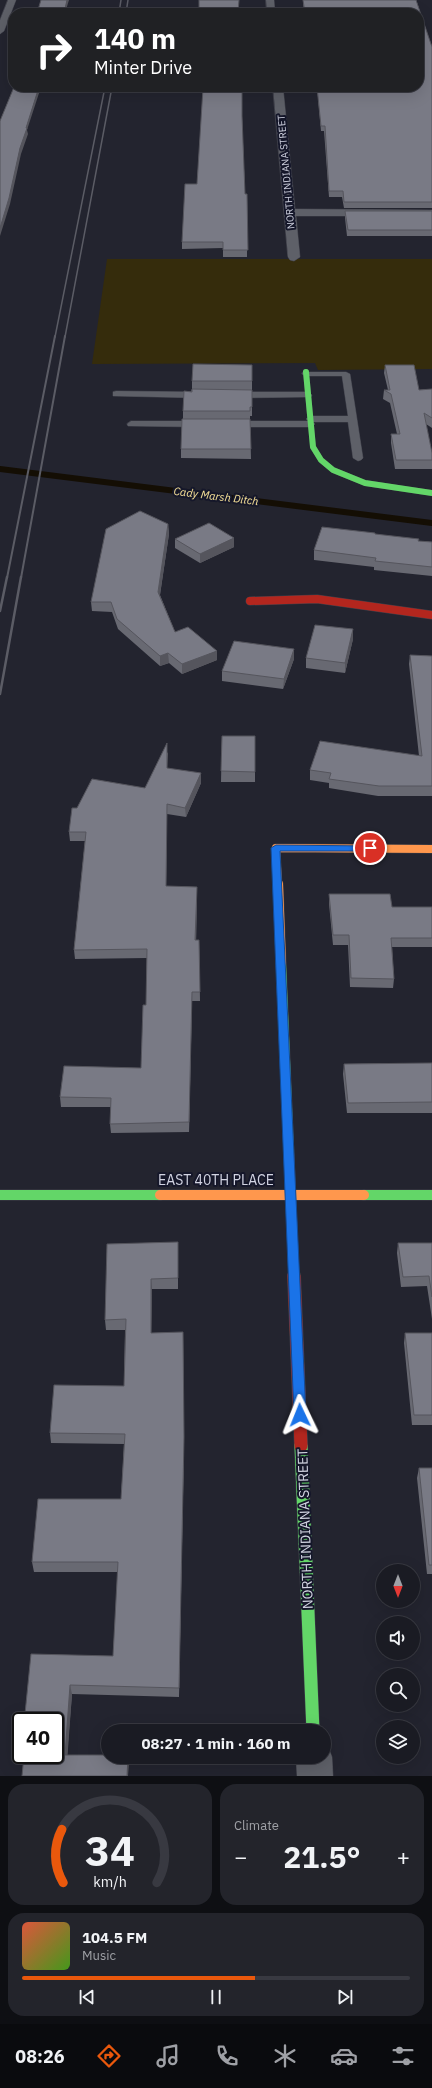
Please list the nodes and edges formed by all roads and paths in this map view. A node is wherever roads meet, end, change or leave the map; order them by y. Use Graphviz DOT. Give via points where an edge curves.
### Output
graph roads {
  1 [pos="8,10"];
  2 [pos="0,31"];
  3 [pos="278,92"];
  4 [pos="290,212"];
  5 [pos="432,213"];
  6 [pos="294,257"];
  7 [pos="306,373"];
  8 [pos="116,394"];
  9 [pos="208,395"];
  10 [pos="224,395"];
  11 [pos="308,395"];
  12 [pos="353,419"];
  13 [pos="311,422"];
  14 [pos="131,424"];
  15 [pos="209,424"];
  16 [pos="225,424"];
  17 [pos="358,458"];
  18 [pos="432,493"];
  19 [pos="250,601"];
  20 [pos="432,615"];
  21 [pos="432,849"];
  22 [pos="291,1194"];
  23 [pos="0,1195"];
  24 [pos="432,1195"];
  25 [pos="313,1724"];
  26 [pos="314,1764"];
  27 [pos="315,1776"];
  1 -- 2 [label="street"];
  3 -- 4 [label="street, NORTH INDIANA STREET"];
  4 -- 5 [label="street"];
  4 -- 6 [label="street, NORTH INDIANA STREET"];
  7 -- 11 [label="street"];
  7 -- 12 [label="lane" via="346,374"];
  8 -- 9 [label="lane"];
  10 -- 11 [label="lane"];
  11 -- 13 [label="street"];
  12 -- 13 [label="lane"];
  12 -- 17 [label="lane"];
  13 -- 16 [label="lane"];
  13 -- 18 [label="street" via="316,455 332,470 361,481"];
  14 -- 15 [label="lane"];
  19 -- 20 [label="street" via="317,599"];
  21 -- 22 [label="street, NORTH INDIANA STREET" via="276,848"];
  22 -- 23 [label="street, EAST 40TH PLACE"];
  22 -- 24 [label="street, EAST 40TH PLACE"];
  22 -- 25 [label="street, NORTH INDIANA STREET"];
  26 -- 27 [label="street"];
}
